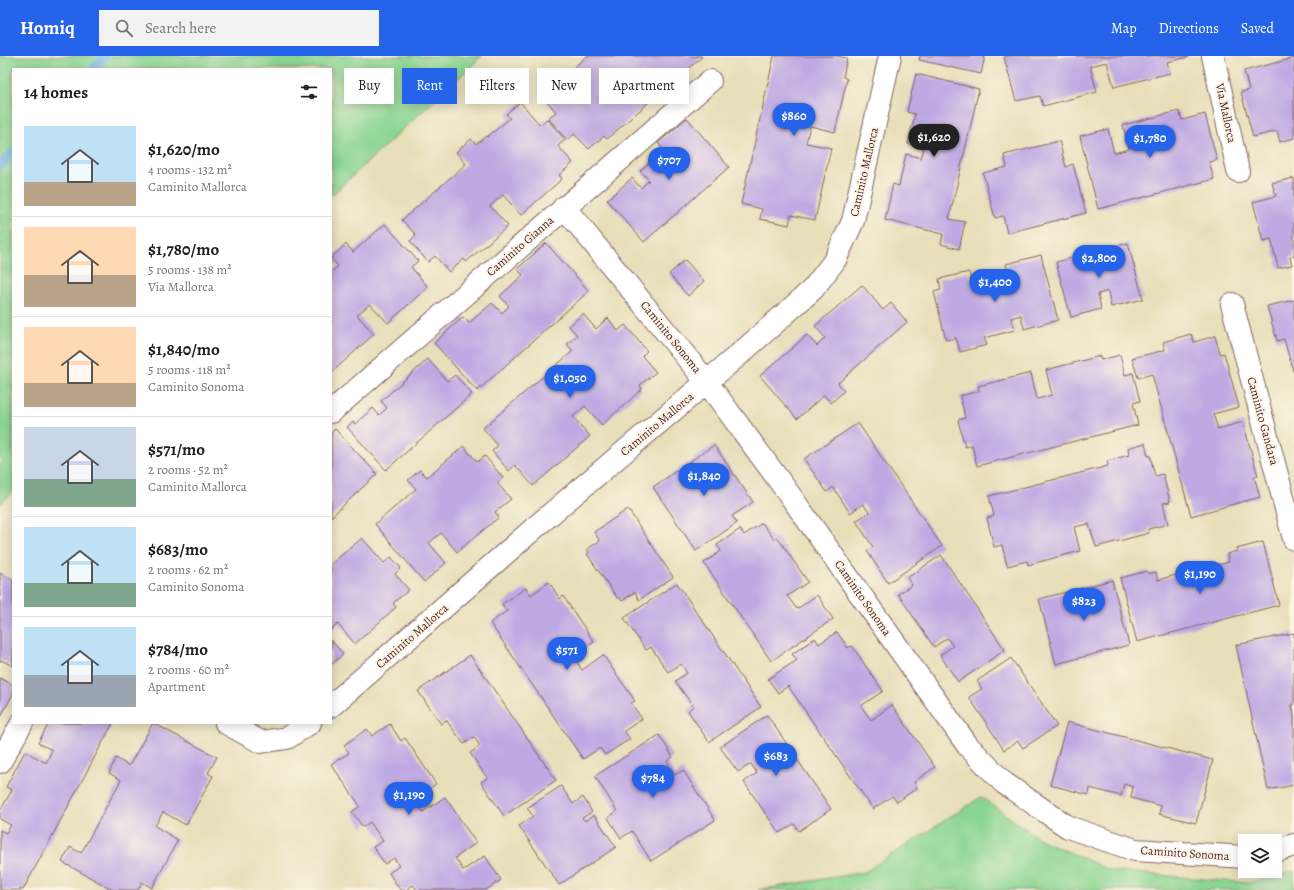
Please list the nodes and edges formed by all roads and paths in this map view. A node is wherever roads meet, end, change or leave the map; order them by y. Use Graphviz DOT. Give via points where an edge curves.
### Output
graph roads {
  1 [pos="890,56"];
  2 [pos="1214,56"];
  3 [pos="710,81"];
  4 [pos="1238,171"];
  5 [pos="564,207"];
  6 [pos="1232,304"];
  7 [pos="706,382"];
  8 [pos="332,411"];
  9 [pos="1294,539"];
  10 [pos="332,705"];
  11 [pos="21,724"];
  12 [pos="228,724"];
  13 [pos="308,724"];
  14 [pos="0,762"];
  15 [pos="1294,846"];
  16 [pos="1282,849"];
  17 [pos="1238,857"];
  1 -- 7 [label="street, Caminito Mallorca" via="853,221 835,260 813,289"];
  2 -- 4 [label="street, Via Mallorca"];
  3 -- 5 [label="street, Caminito Gianna"];
  5 -- 7 [label="street, Caminito Sonoma"];
  5 -- 8 [label="street, Caminito Gianna"];
  6 -- 9 [label="street, Caminito Gandara"];
  7 -- 10 [label="street, Caminito Mallorca"];
  7 -- 17 [label="street, Caminito Sonoma" via="794,500 968,746 1004,783 1068,827 1135,850"];
  11 -- 14 [label="street"];
  12 -- 13 [label="street" via="261,742 287,738"];
  15 -- 16 [label="street"];
}
